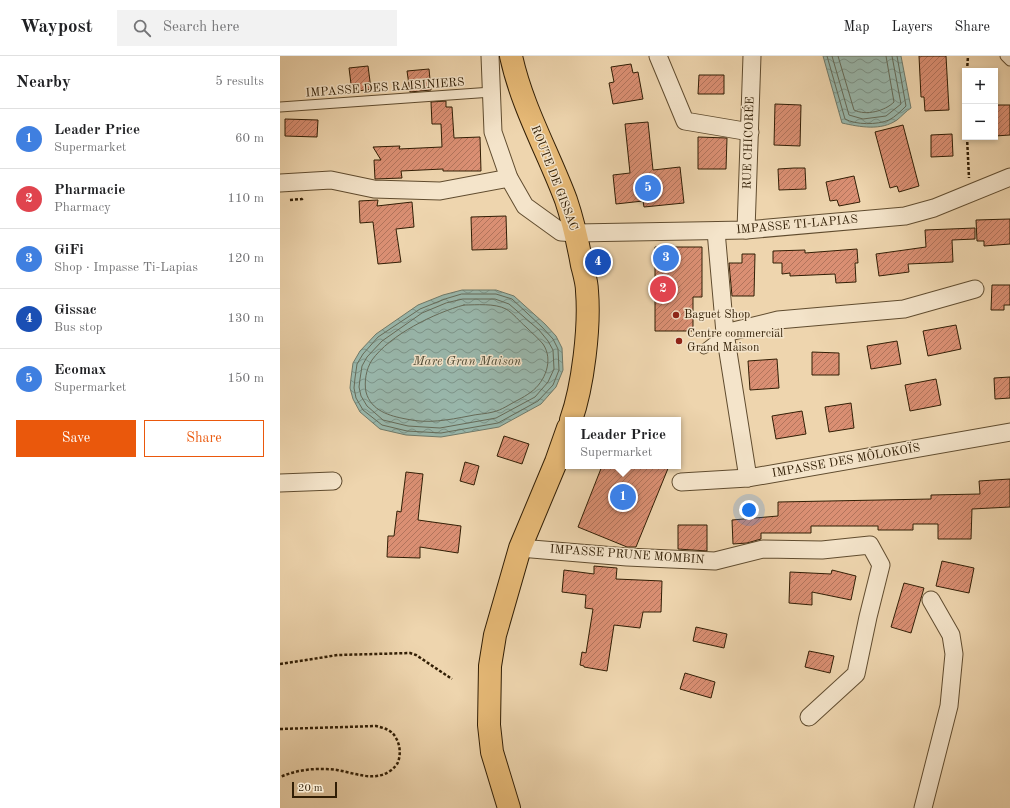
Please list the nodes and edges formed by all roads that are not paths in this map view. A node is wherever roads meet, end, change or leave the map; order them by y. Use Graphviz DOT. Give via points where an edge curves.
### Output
graph roads {
  1 [pos="490,56"];
  2 [pos="511,56"];
  3 [pos="658,56"];
  4 [pos="752,56"];
  5 [pos="1005,56"];
  6 [pos="1010,61"];
  7 [pos="492,92"];
  8 [pos="280,107"];
  9 [pos="750,132"];
  10 [pos="1010,177"];
  11 [pos="509,178"];
  12 [pos="280,183"];
  13 [pos="746,230"];
  14 [pos="716,231"];
  15 [pos="576,233"];
  16 [pos="975,289"];
  17 [pos="725,334"];
  18 [pos="704,349"];
  19 [pos="572,417"];
  20 [pos="1010,432"];
  21 [pos="565,436"];
  22 [pos="748,478"];
  23 [pos="333,481"];
  24 [pos="681,482"];
  25 [pos="280,483"];
  26 [pos="520,548"];
  27 [pos="931,600"];
  28 [pos="808,717"];
  29 [pos="508,808"];
  30 [pos="923,808"];
  1 -- 7 [label="street, IMPASSE TI-LAPIAS"];
  2 -- 15 [label="main road, ROUTE DE GISSAC" via="515,75"];
  3 -- 9 [label="street" via="685,121"];
  4 -- 9 [label="street, RUE CHICORÉE"];
  5 -- 6 [label="lane"];
  7 -- 8 [label="lane, IMPASSE DES RAISINIERS"];
  7 -- 11 [label="street, IMPASSE TI-LAPIAS" via="493,132"];
  9 -- 13 [label="street, RUE CHICORÉE"];
  10 -- 13 [label="street, IMPASSE TI-LAPIAS" via="934,208 905,216"];
  11 -- 12 [label="street" via="440,191 374,189 331,180"];
  11 -- 15 [label="street, IMPASSE TI-LAPIAS" via="524,206 561,232"];
  13 -- 14 [label="street, IMPASSE TI-LAPIAS"];
  14 -- 15 [label="street, IMPASSE TI-LAPIAS"];
  14 -- 17 [label="street"];
  15 -- 19 [label="main road, ROUTE DE GISSAC" via="587,290 588,311 584,356"];
  16 -- 17 [label="street" via="904,309 778,320"];
  17 -- 18 [label="lane"];
  17 -- 22 [label="street"];
  20 -- 22 [label="street, IMPASSE DES MÔLOKOÏS"];
  21 -- 26 [label="main road"];
  22 -- 24 [label="street, IMPASSE DES MÔLOKOÏS"];
  23 -- 25 [label="street"];
  26 -- 28 [label="street, IMPASSE PRUNE MOMBIN" via="715,561 763,549 822,550 870,544 881,565 856,674"];
  26 -- 29 [label="main road" via="495,635 490,666 492,752"];
  27 -- 30 [label="street" via="951,635 954,654 949,706"];
}
